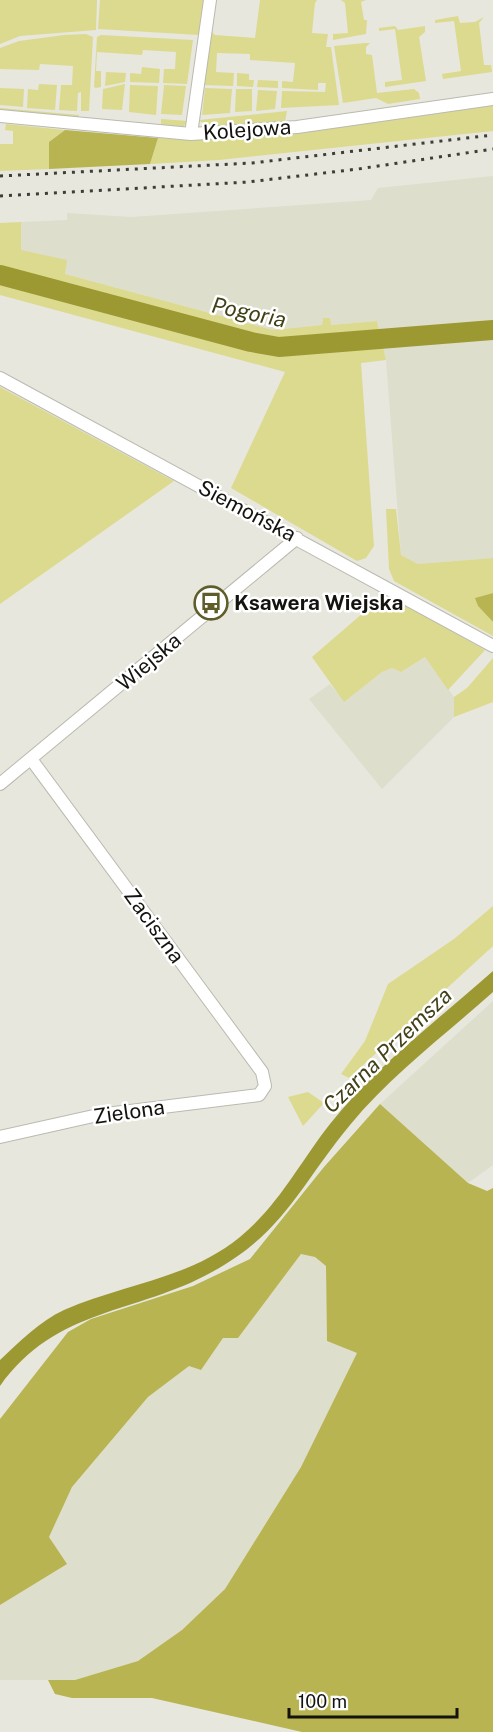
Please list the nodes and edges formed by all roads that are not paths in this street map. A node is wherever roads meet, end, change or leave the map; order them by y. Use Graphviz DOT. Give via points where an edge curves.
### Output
graph roads {
  1 [pos="210,0"];
  2 [pos="493,99"];
  3 [pos="0,117"];
  4 [pos="191,134"];
  5 [pos="0,378"];
  6 [pos="297,538"];
  7 [pos="493,646"];
  8 [pos="31,759"];
  9 [pos="0,784"];
  10 [pos="259,1095"];
  11 [pos="0,1137"];
  1 -- 4 [label="street"];
  2 -- 4 [label="street, Kolejowa" via="297,127"];
  3 -- 4 [label="street, Kolejowa"];
  5 -- 6 [label="street, Siemońska"];
  6 -- 7 [label="street, Siemońska"];
  6 -- 8 [label="street, Wiejska"];
  8 -- 9 [label="street, Wiejska"];
  8 -- 10 [label="street, Zaciszna" via="262,1072 265,1086"];
  10 -- 11 [label="street, Zielona" via="98,1115"];
}
